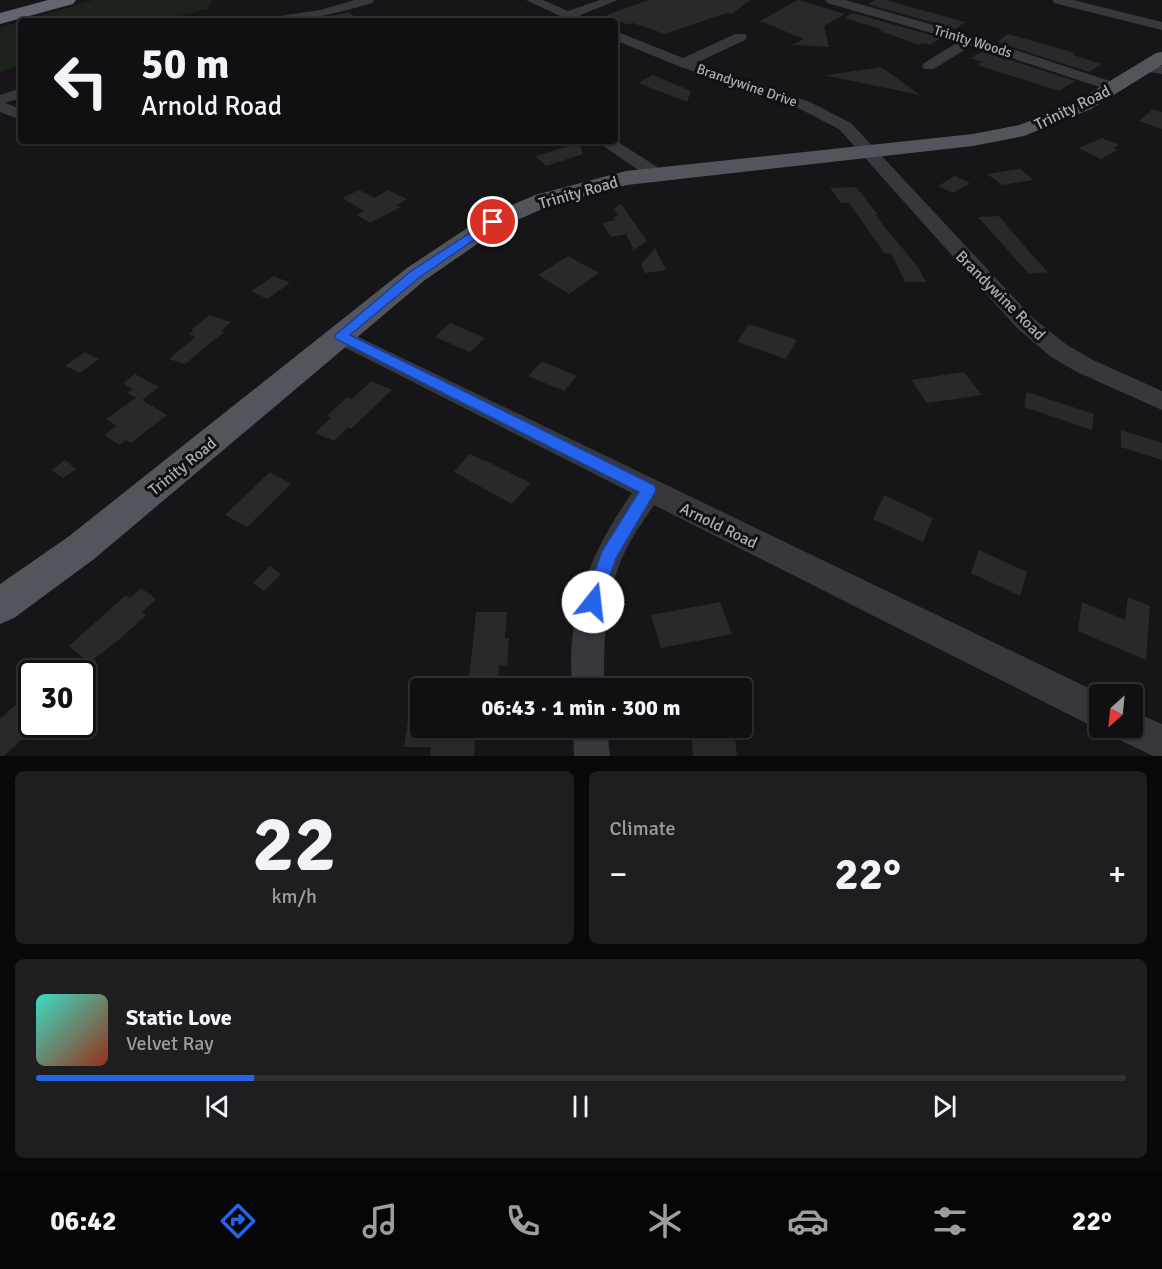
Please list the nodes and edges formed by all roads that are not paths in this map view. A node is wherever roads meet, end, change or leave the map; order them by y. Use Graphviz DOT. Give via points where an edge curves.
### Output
graph roads {
  1 [pos="9,0"];
  2 [pos="67,0"];
  3 [pos="368,0"];
  4 [pos="532,0"];
  5 [pos="612,0"];
  6 [pos="831,0"];
  7 [pos="1058,0"];
  8 [pos="0,3"];
  9 [pos="568,15"];
  10 [pos="294,18"];
  11 [pos="575,18"];
  12 [pos="0,19"];
  13 [pos="1162,26"];
  14 [pos="618,36"];
  15 [pos="740,37"];
  16 [pos="971,40"];
  17 [pos="683,63"];
  18 [pos="1157,65"];
  19 [pos="929,66"];
  20 [pos="1114,87"];
  21 [pos="18,94"];
  22 [pos="0,100"];
  23 [pos="0,107"];
  24 [pos="18,114"];
  25 [pos="610,144"];
  26 [pos="869,151"];
  27 [pos="656,174"];
  28 [pos="340,336"];
  29 [pos="1162,401"];
  30 [pos="649,490"];
  31 [pos="0,606"];
  32 [pos="588,678"];
  33 [pos="1089,706"];
  34 [pos="1143,733"];
  35 [pos="591,738"];
  36 [pos="1162,742"];
  37 [pos="592,756"];
  1 -- 8 [label="highway"];
  2 -- 12 [label="highway"];
  3 -- 10 [label="street"];
  4 -- 9 [label="street"];
  5 -- 9 [label="street"];
  6 -- 16 [label="street, Trinity Woods"];
  7 -- 13 [label="street"];
  9 -- 11 [label="street"];
  14 -- 17 [label="street, Brandywine Drive"];
  15 -- 17 [label="street"];
  16 -- 19 [label="street"];
  16 -- 20 [label="street, Trinity Woods"];
  17 -- 26 [label="street, Brandywine Drive" via="814,109 845,126"];
  18 -- 20 [label="main road, Trinity Road"];
  20 -- 26 [label="main road, Trinity Road" via="1061,116 1024,130 973,141"];
  21 -- 22 [label="street"];
  23 -- 24 [label="street"];
  25 -- 27 [label="street"];
  26 -- 27 [label="main road, Trinity Road"];
  26 -- 29 [label="street, Brandywine Road" via="998,296 1042,338 1085,366"];
  27 -- 28 [label="main road, Trinity Road" via="568,192 493,222 416,274"];
  28 -- 30 [label="street, Arnold Road"];
  28 -- 31 [label="main road, Trinity Road" via="81,548"];
  30 -- 32 [label="street" via="608,556 599,580 587,641"];
  30 -- 33 [label="street, Arnold Road"];
  34 -- 36 [label="street"];
  35 -- 37 [label="street"];
}
